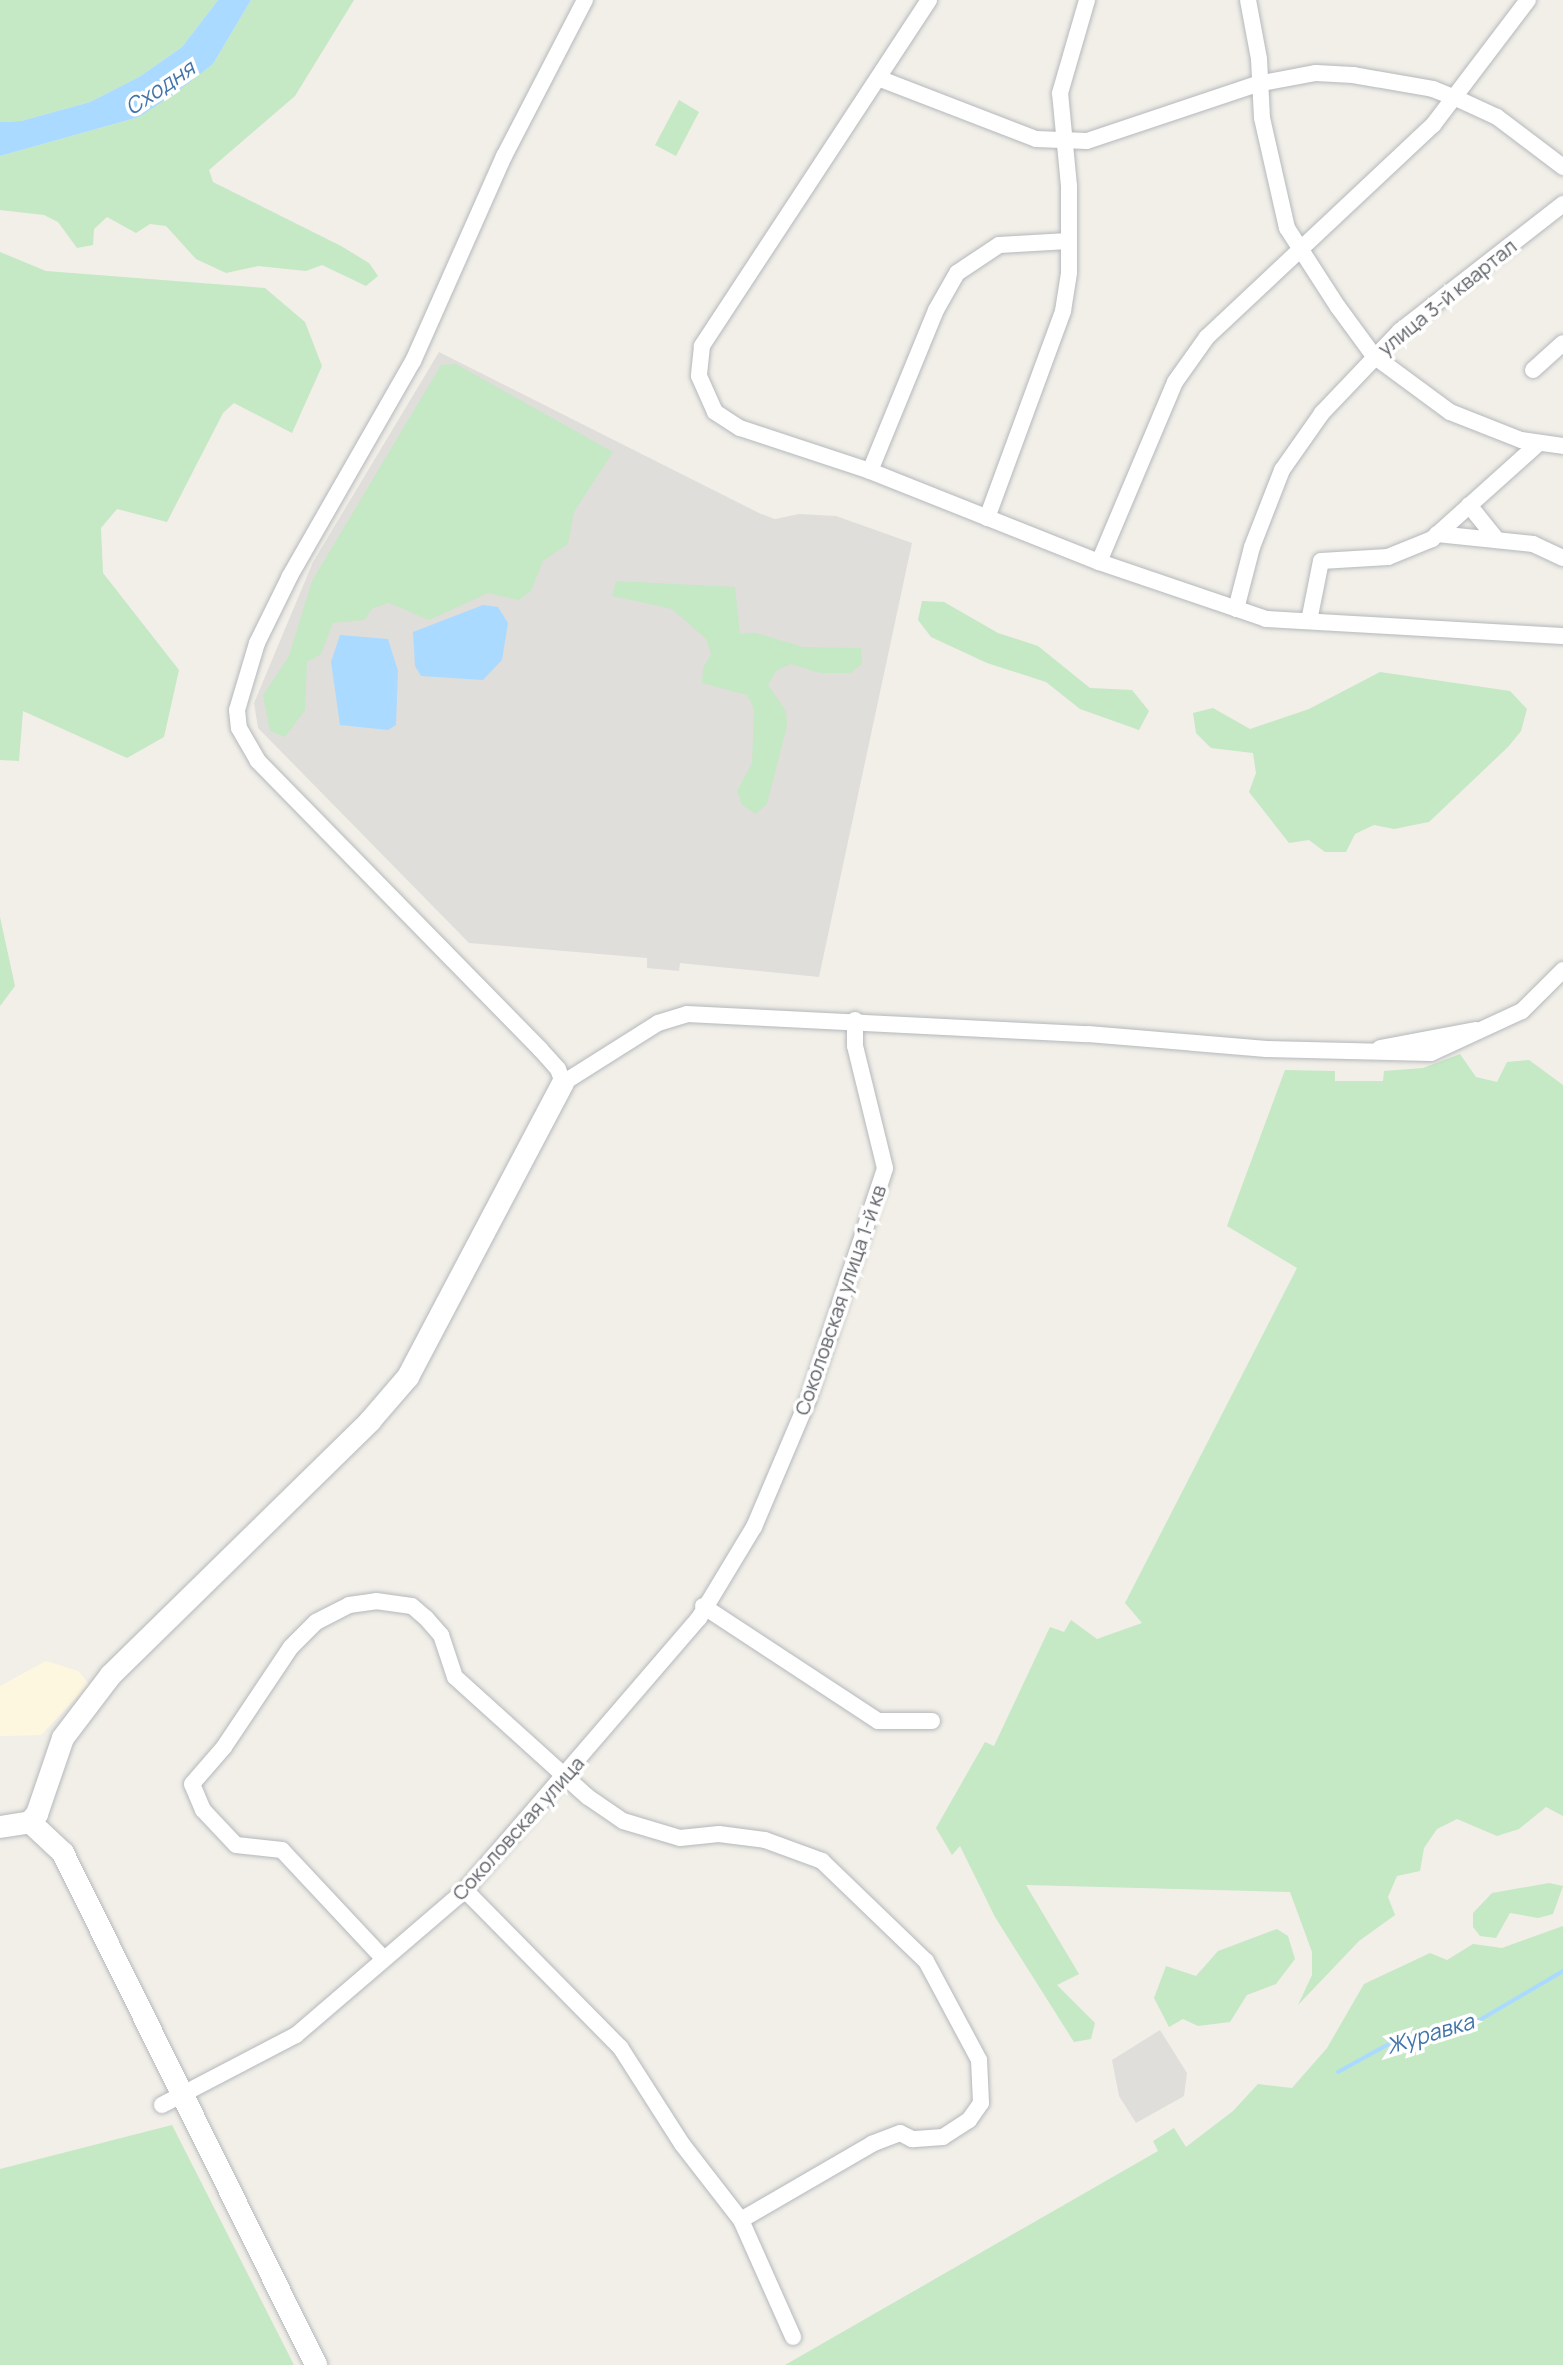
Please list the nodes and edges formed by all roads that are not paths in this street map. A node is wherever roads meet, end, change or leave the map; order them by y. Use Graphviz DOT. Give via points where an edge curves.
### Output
graph roads {
  1 [pos="585,0"];
  2 [pos="929,0"];
  3 [pos="1087,0"];
  4 [pos="1248,0"];
  5 [pos="1528,0"];
  6 [pos="878,78"];
  7 [pos="1257,84"];
  8 [pos="1458,99"];
  9 [pos="1065,140"];
  10 [pos="1563,167"];
  11 [pos="1563,204"];
  12 [pos="1068,241"];
  13 [pos="1299,248"];
  14 [pos="1563,343"];
  15 [pos="1374,356"];
  16 [pos="1533,370"];
  17 [pos="1538,444"];
  18 [pos="1563,446"];
  19 [pos="870,471"];
  20 [pos="1469,505"];
  21 [pos="987,518"];
  22 [pos="1437,534"];
  23 [pos="1497,540"];
  24 [pos="1563,558"];
  25 [pos="1099,562"];
  26 [pos="1236,609"];
  27 [pos="1309,621"];
  28 [pos="1563,636"];
  29 [pos="1563,970"];
  30 [pos="855,1020"];
  31 [pos="563,1083"];
  32 [pos="754,1527"];
  33 [pos="703,1606"];
  34 [pos="932,1721"];
  35 [pos="568,1774"];
  36 [pos="30,1822"];
  37 [pos="0,1827"];
  38 [pos="465,1890"];
  39 [pos="383,1958"];
  40 [pos="183,2096"];
  41 [pos="162,2105"];
  42 [pos="741,2220"];
  43 [pos="793,2337"];
  44 [pos="316,2365"];
  1 -- 31 [label="street" via="504,156 413,361 257,643 237,710 239,728 258,761 540,1049"];
  2 -- 6 [label="street"];
  3 -- 9 [label="street" via="1060,93"];
  4 -- 7 [label="street" via="1259,59"];
  5 -- 8 [label="street"];
  6 -- 9 [label="street" via="1036,139"];
  6 -- 19 [label="street" via="702,346 699,376 715,412 740,428"];
  7 -- 8 [label="street" via="1316,73 1353,75 1433,89"];
  7 -- 9 [label="street" via="1121,133"];
  7 -- 13 [label="street" via="1287,228"];
  8 -- 10 [label="street" via="1497,117"];
  8 -- 13 [label="street"];
  9 -- 12 [label="street"];
  11 -- 15 [label="street, улица 3-й квартал"];
  12 -- 19 [label="street" via="999,245 957,273 936,310"];
  12 -- 21 [label="street" via="1063,311"];
  13 -- 15 [label="street"];
  13 -- 25 [label="street" via="1231,309 1175,382"];
  14 -- 16 [label="street"];
  15 -- 17 [label="street" via="1450,412"];
  15 -- 26 [label="street, улица 3-й квартал" via="1322,413 1282,470 1252,547"];
  17 -- 18 [label="street"];
  17 -- 20 [label="street"];
  19 -- 21 [label="street"];
  20 -- 22 [label="street"];
  20 -- 23 [label="street"];
  21 -- 25 [label="street"];
  22 -- 23 [label="street"];
  22 -- 27 [label="street" via="1388,557 1321,561"];
  23 -- 24 [label="street" via="1533,544"];
  25 -- 26 [label="street"];
  26 -- 27 [label="street" via="1266,619"];
  27 -- 28 [label="street"];
  29 -- 30 [label="street" via="1522,1011 1475,1030 1363,1052"];
  30 -- 31 [label="street" via="687,1014 658,1023"];
  30 -- 32 [label="street, Соколовская улица 1-й кв" via="855,1046 885,1168 808,1400"];
  31 -- 36 [label="street" via="408,1377 101,1686 63,1738"];
  32 -- 33 [label="street, Соколовская улица"];
  33 -- 34 [label="street" via="878,1721"];
  33 -- 35 [label="street, Соколовская улица" via="699,1618"];
  35 -- 38 [label="street, Соколовская улица"];
  35 -- 39 [label="street" via="495,1717 455,1677 441,1635 412,1606 376,1601 349,1605 316,1622 291,1647 224,1747 192,1784 194,1796 236,1845 282,1850"];
  35 -- 42 [label="street" via="588,1797 623,1821 680,1838 719,1834 765,1840 843,1878 919,1952 979,2060 981,2103 969,2120 943,2137 912,2139 900,2133 872,2144"];
  36 -- 37 [label="street"];
  36 -- 40 [label="street" via="63,1853"];
  38 -- 39 [label="street, Соколовская улица"];
  38 -- 42 [label="street" via="620,2047 682,2144"];
  39 -- 40 [label="street, Соколовская улица" via="296,2035"];
  40 -- 41 [label="street, Соколовская улица"];
  40 -- 44 [label="street"];
  42 -- 43 [label="street"];
}
